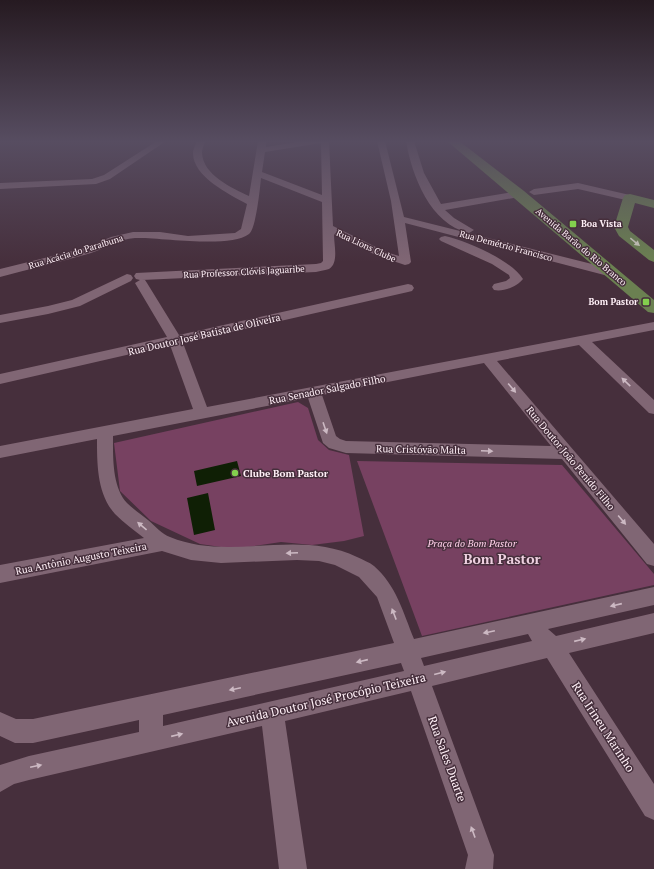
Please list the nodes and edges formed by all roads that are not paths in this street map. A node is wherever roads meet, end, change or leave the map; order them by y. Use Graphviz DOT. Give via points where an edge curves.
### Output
graph roads {
  1 [pos="94,182"];
  2 [pos="216,182"];
  3 [pos="255,182"];
  4 [pos="277,182"];
  5 [pos="327,182"];
  6 [pos="392,182"];
  7 [pos="424,182"];
  8 [pos="506,182"];
  9 [pos="519,182"];
  10 [pos="0,186"];
  11 [pos="534,192"];
  12 [pos="519,194"];
  13 [pos="630,198"];
  14 [pos="328,200"];
  15 [pos="252,202"];
  16 [pos="654,204"];
  17 [pos="438,208"];
  18 [pos="400,219"];
  19 [pos="571,223"];
  20 [pos="556,225"];
  21 [pos="328,228"];
  22 [pos="442,229"];
  23 [pos="498,244"];
  24 [pos="654,257"];
  25 [pos="597,265"];
  26 [pos="0,273"];
  27 [pos="612,273"];
  28 [pos="142,279"];
  29 [pos="498,287"];
  30 [pos="408,288"];
  31 [pos="654,291"];
  32 [pos="654,308"];
  33 [pos="0,320"];
  34 [pos="654,326"];
  35 [pos="175,340"];
  36 [pos="582,340"];
  37 [pos="487,358"];
  38 [pos="0,379"];
  39 [pos="313,391"];
  40 [pos="654,409"];
  41 [pos="202,413"];
  42 [pos="105,432"];
  43 [pos="0,452"];
  44 [pos="567,453"];
  45 [pos="162,543"];
  46 [pos="654,558"];
  47 [pos="0,574"];
  48 [pos="654,596"];
  49 [pos="540,622"];
  50 [pos="654,623"];
  51 [pos="552,646"];
  52 [pos="408,650"];
  53 [pos="418,678"];
  54 [pos="150,707"];
  55 [pos="272,712"];
  56 [pos="0,724"];
  57 [pos="151,741"];
  58 [pos="0,780"];
  59 [pos="654,806"];
  60 [pos="293,869"];
  61 [pos="479,869"];
  1 -- 10 [label="street"];
  2 -- 15 [label="street"];
  3 -- 15 [label="street"];
  4 -- 14 [label="street"];
  5 -- 14 [label="street"];
  6 -- 18 [label="street"];
  7 -- 17 [label="street"];
  8 -- 12 [label="main road, Avenida Barão do Rio Branco"];
  9 -- 11 [label="main road, Avenida Barão do Rio Branco"];
  11 -- 13 [label="street" via="578,186"];
  11 -- 19 [label="main road, Avenida Barão do Rio Branco"];
  12 -- 17 [label="street"];
  12 -- 20 [label="main road, Avenida Barão do Rio Branco"];
  13 -- 16 [label="main road"];
  13 -- 24 [label="main road, one-way" via="621,227 624,233"];
  14 -- 21 [label="street"];
  15 -- 26 [label="street, Rua Acácia do Paraíbuna" via="246,232 238,236 188,239 133,235 115,239 89,250"];
  17 -- 23 [label="street" via="450,220"];
  18 -- 21 [label="street, Rua Lions Clube" via="405,262"];
  18 -- 22 [label="street, Rua Demétrio Francisco"];
  19 -- 20 [label="main road"];
  19 -- 31 [label="main road, Avenida Barão do Rio Branco" via="603,257"];
  20 -- 25 [label="main road, Avenida Barão do Rio Branco"];
  21 -- 28 [label="street, Rua Professor Clóvis Jaguaribe" via="329,261 325,266"];
  22 -- 23 [label="street, Rua Demétrio Francisco"];
  22 -- 29 [label="street" via="441,235 444,238 484,255 512,271 517,279"];
  23 -- 25 [label="street, Rua Demétrio Francisco"];
  25 -- 27 [label="main road, Avenida Barão do Rio Branco"];
  27 -- 31 [label="main road"];
  27 -- 32 [label="main road, Avenida Barão do Rio Branco"];
  28 -- 33 [label="street, Rua Professor Clóvis Jaguaribe" via="132,276 127,281 108,287 76,303"];
  28 -- 35 [label="street"];
  30 -- 35 [label="street, Rua Doutor José Batista de Oliveira"];
  34 -- 36 [label="street, Rua Senador Salgado Filho"];
  35 -- 38 [label="street, Rua Doutor José Batista de Oliveira"];
  35 -- 41 [label="street"];
  36 -- 37 [label="street, Rua Senador Salgado Filho"];
  40 -- 36 [label="street, one-way"];
  37 -- 39 [label="street, Rua Senador Salgado Filho"];
  37 -- 44 [label="street, Rua Doutor João Penido Filho, one-way"];
  39 -- 41 [label="street, Rua Senador Salgado Filho"];
  39 -- 44 [label="street, Rua Cristóvão Malta, one-way" via="329,439 346,447"];
  41 -- 42 [label="street, Rua Senador Salgado Filho"];
  42 -- 43 [label="street, Rua Senador Salgado Filho"];
  45 -- 42 [label="street, one-way" via="121,508 111,493"];
  44 -- 46 [label="street, Rua Doutor João Penido Filho, one-way"];
  45 -- 47 [label="street, Rua Antônio Augusto Teixeira"];
  52 -- 45 [label="street, Rua Sales Duarte, one-way" via="385,592 366,571 338,557 296,552 222,555 191,552"];
  48 -- 49 [label="street, one-way"];
  49 -- 51 [label="street, Rua Irineu Marinho" via="541,637"];
  49 -- 52 [label="street, one-way"];
  51 -- 50 [label="street, Avenida Doutor José Procópio Teixeira, one-way"];
  53 -- 51 [label="street, Avenida Doutor José Procópio Teixeira, one-way"];
  51 -- 59 [label="street, Rua Irineu Marinho"];
  52 -- 53 [label="street, Rua Sales Duarte"];
  52 -- 54 [label="street, one-way"];
  53 -- 55 [label="street, Avenida Doutor José Procópio Teixeira"];
  61 -- 53 [label="street, Rua Sales Duarte, one-way" via="481,855"];
  54 -- 56 [label="street" via="33,731 15,731"];
  54 -- 57 [label="street"];
  57 -- 55 [label="street, Avenida Doutor José Procópio Teixeira, one-way"];
  55 -- 60 [label="street"];
  58 -- 57 [label="street, Avenida Doutor José Procópio Teixeira, one-way" via="8,774 29,768"];
}
